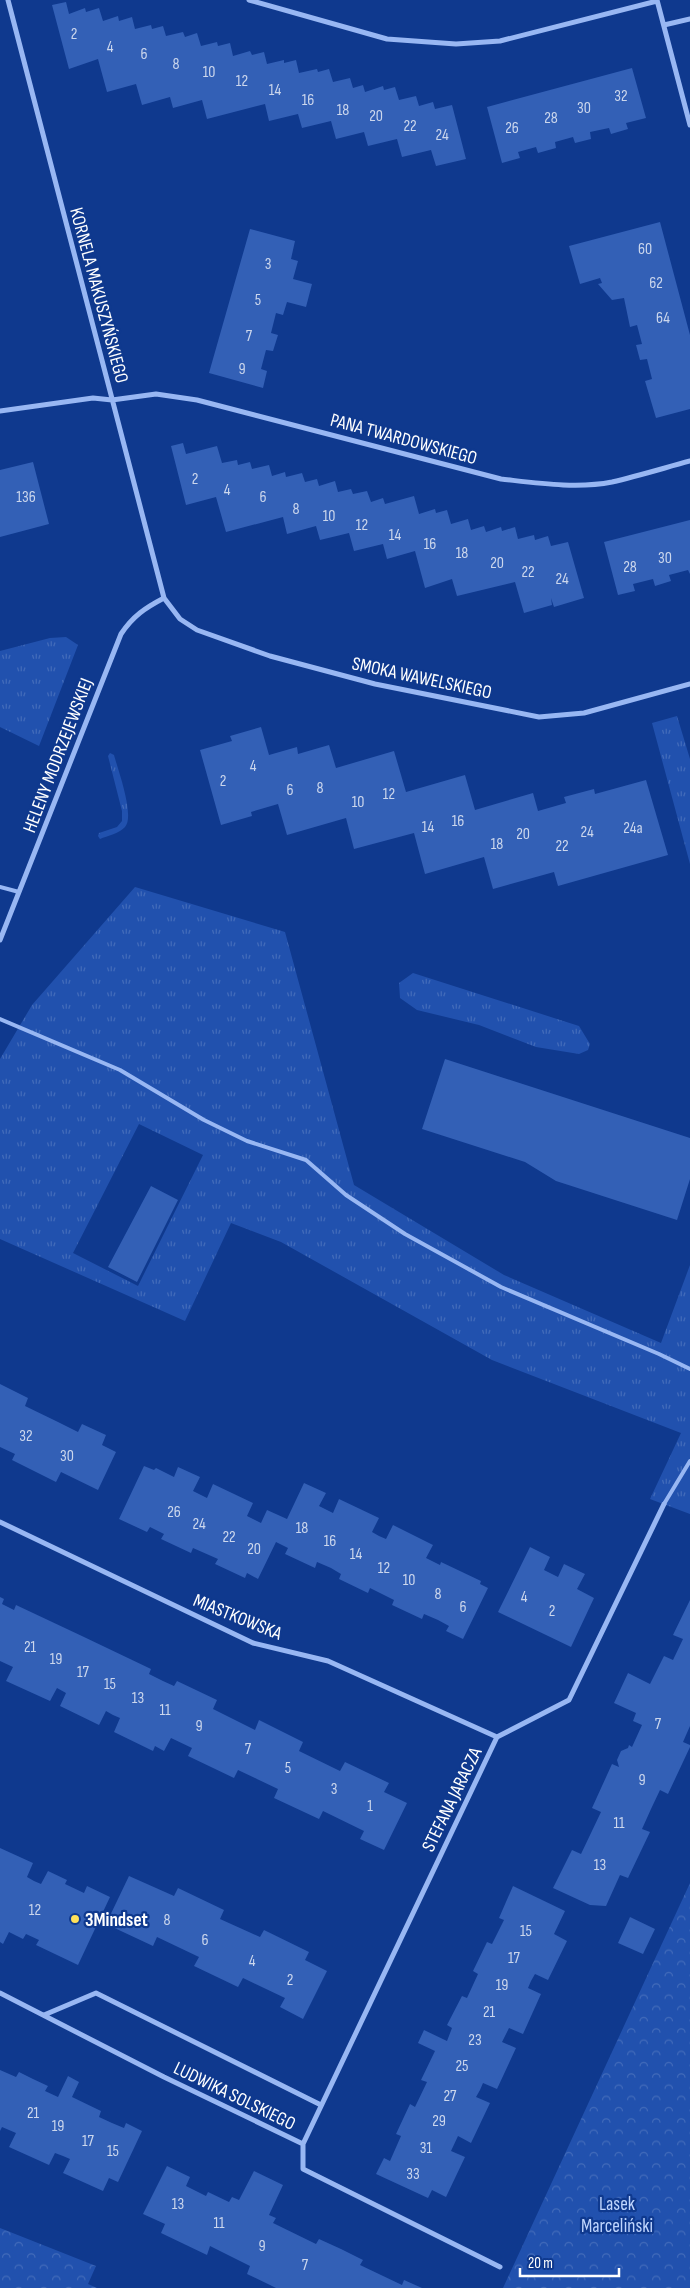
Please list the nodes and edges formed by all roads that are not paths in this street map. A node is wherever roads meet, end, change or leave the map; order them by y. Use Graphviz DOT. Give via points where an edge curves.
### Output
graph roads {
  1 [pos="8,0"];
  2 [pos="249,0"];
  3 [pos="657,0"];
  4 [pos="690,19"];
  5 [pos="664,25"];
  6 [pos="690,125"];
  7 [pos="112,400"];
  8 [pos="0,412"];
  9 [pos="690,461"];
  10 [pos="164,598"];
  11 [pos="690,684"];
  12 [pos="0,886"];
  13 [pos="20,892"];
  14 [pos="0,940"];
  15 [pos="0,1019"];
  16 [pos="690,1369"];
  17 [pos="690,1461"];
  18 [pos="664,1504"];
  19 [pos="0,1522"];
  20 [pos="497,1737"];
  21 [pos="0,1993"];
  22 [pos="44,2014"];
  23 [pos="321,2105"];
  24 [pos="302,2144"];
  25 [pos="500,2267"];
  1 -- 7 [label="street, KORNELA MAKUSZYŃSKIEGO"];
  2 -- 3 [label="street" via="387,39 456,44 500,41"];
  3 -- 5 [label="street"];
  4 -- 5 [label="street"];
  5 -- 6 [label="street"];
  7 -- 8 [label="street, PANA TWARDOWSKIEGO" via="93,398"];
  7 -- 9 [label="street, PANA TWARDOWSKIEGO" via="156,394 197,400 501,479 570,484 610,482"];
  7 -- 10 [label="street, KORNELA MAKUSZYŃSKIEGO"];
  10 -- 11 [label="street, SMOKA WAWELSKIEGO" via="180,619 197,630 270,656 375,684 539,717 584,713"];
  10 -- 13 [label="street, HELENY MODRZEJEWSKIEJ" via="141,610 121,634"];
  12 -- 13 [label="lane"];
  13 -- 14 [label="street, HELENY MODRZEJEWSKIEJ"];
  15 -- 16 [label="lane" via="120,1070 204,1120 247,1141 306,1160 346,1195 405,1234 502,1287"];
  17 -- 18 [label="lane"];
  18 -- 20 [label="street, STEFANA JARACZA" via="569,1700"];
  19 -- 20 [label="street, MIASTKOWSKA" via="253,1643 328,1661"];
  20 -- 23 [label="street, STEFANA JARACZA"];
  21 -- 22 [label="street, LUDWIKA SOLSKIEGO"];
  22 -- 23 [label="street, LUDWIKA SOLSKIEGO" via="96,1993"];
  22 -- 24 [label="street, LUDWIKA SOLSKIEGO"];
  23 -- 24 [label="street, STEFANA JARACZA"];
  24 -- 25 [label="street, LUDWIKA SOLSKIEGO" via="302,2169"];
}
